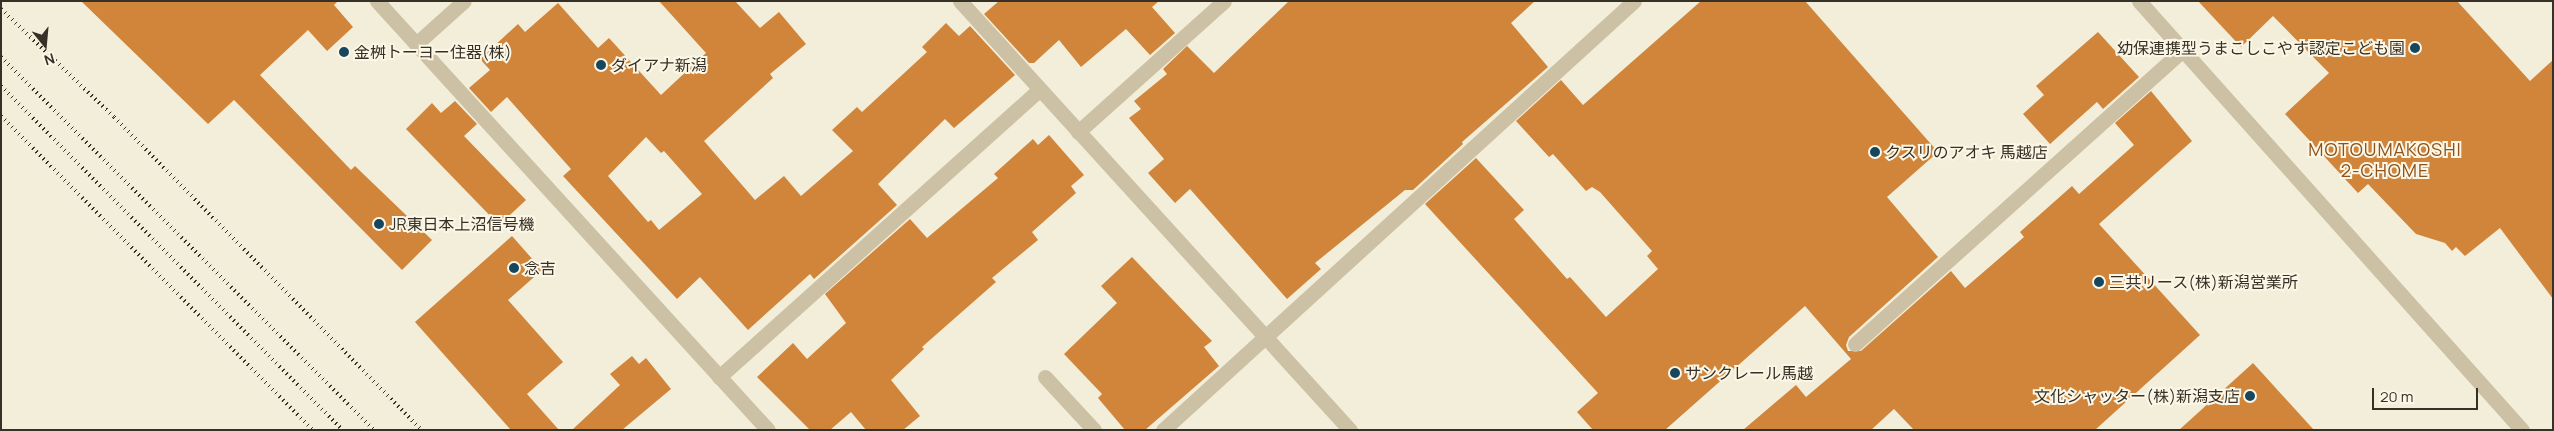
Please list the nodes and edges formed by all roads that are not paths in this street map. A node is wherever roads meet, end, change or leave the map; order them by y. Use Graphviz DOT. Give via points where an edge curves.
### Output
graph roads {
  1 [pos="377,1"];
  2 [pos="464,1"];
  3 [pos="960,1"];
  4 [pos="1224,1"];
  5 [pos="1634,1"];
  6 [pos="2140,1"];
  7 [pos="416,44"];
  8 [pos="2183,50"];
  9 [pos="1040,89"];
  10 [pos="1078,132"];
  11 [pos="1265,337"];
  12 [pos="1855,344"];
  13 [pos="719,377"];
  14 [pos="1044,377"];
  15 [pos="768,430"];
  16 [pos="1094,430"];
  17 [pos="1163,430"];
  18 [pos="1350,430"];
  19 [pos="2522,430"];
  1 -- 7 [label="street"];
  2 -- 7 [label="street"];
  3 -- 9 [label="street"];
  4 -- 10 [label="street"];
  5 -- 11 [label="street"];
  6 -- 8 [label="street"];
  7 -- 13 [label="street"];
  8 -- 12 [label="street"];
  8 -- 19 [label="street"];
  9 -- 10 [label="street"];
  9 -- 13 [label="street"];
  10 -- 11 [label="street"];
  11 -- 17 [label="street"];
  11 -- 18 [label="street"];
  13 -- 15 [label="street"];
  14 -- 16 [label="street"];
}
